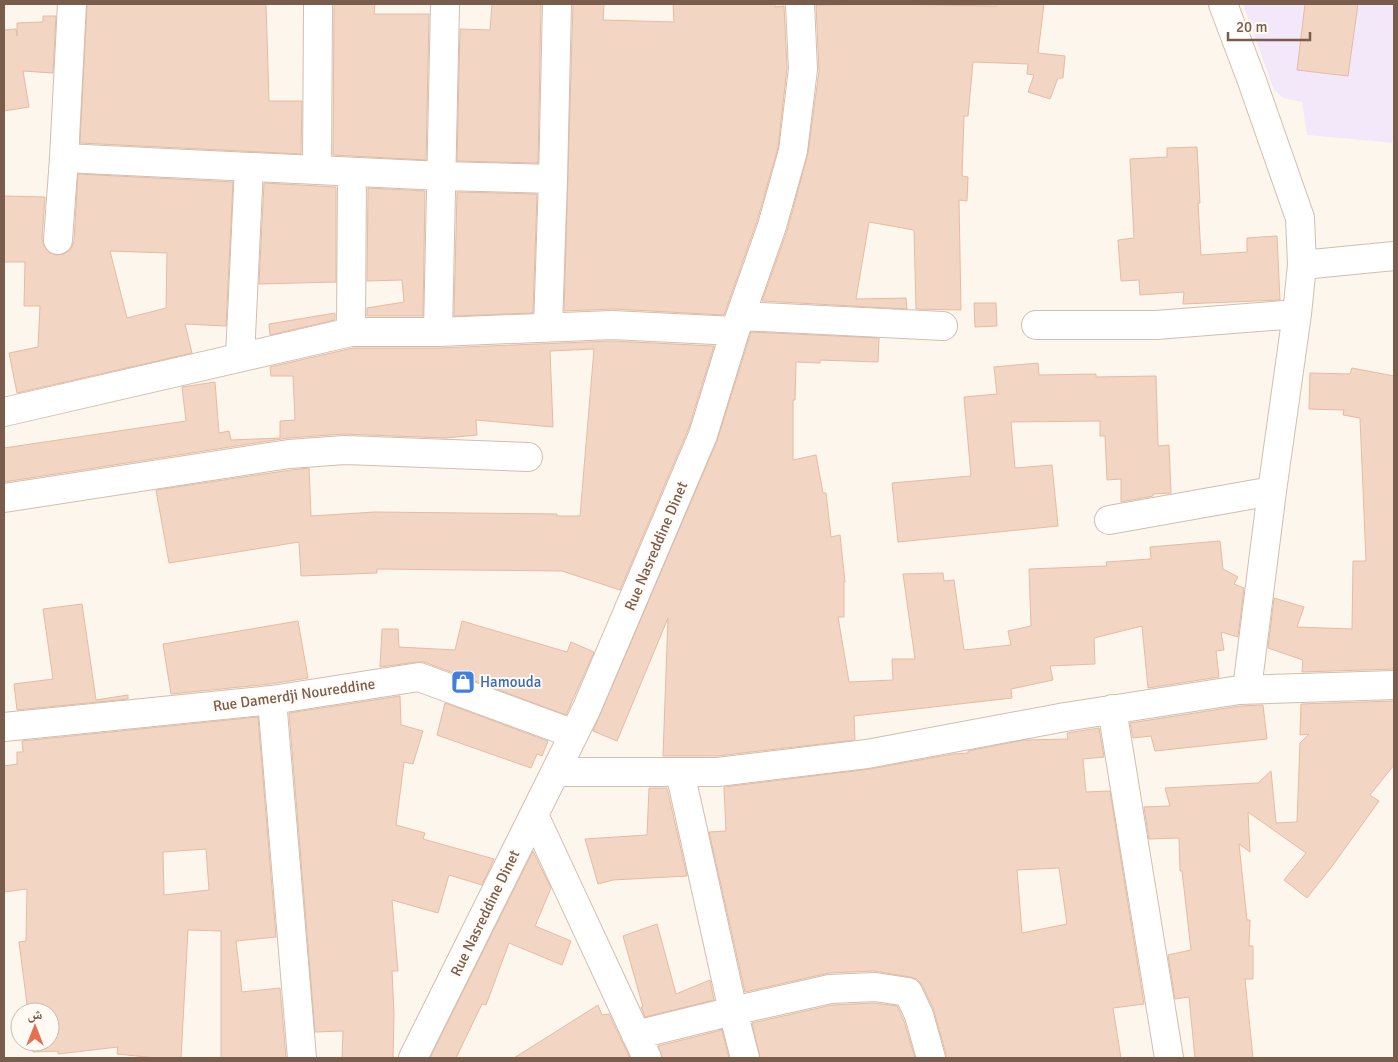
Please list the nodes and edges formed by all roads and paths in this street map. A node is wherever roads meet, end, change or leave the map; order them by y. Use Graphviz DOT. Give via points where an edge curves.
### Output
graph roads {
  1 [pos="72,4"];
  2 [pos="318,4"];
  3 [pos="445,4"];
  4 [pos="557,4"];
  5 [pos="800,4"];
  6 [pos="1223,4"];
  7 [pos="64,158"];
  8 [pos="249,166"];
  9 [pos="316,170"];
  10 [pos="352,172"];
  11 [pos="442,176"];
  12 [pos="553,179"];
  13 [pos="58,240"];
  14 [pos="1394,256"];
  15 [pos="1302,265"];
  16 [pos="1298,314"];
  17 [pos="738,324"];
  18 [pos="1036,324"];
  19 [pos="943,326"];
  20 [pos="548,327"];
  21 [pos="351,332"];
  22 [pos="438,332"];
  23 [pos="240,357"];
  24 [pos="4,412"];
  25 [pos="528,457"];
  26 [pos="1272,491"];
  27 [pos="4,498"];
  28 [pos="1109,520"];
  29 [pos="1394,685"];
  30 [pos="1247,689"];
  31 [pos="272,700"];
  32 [pos="1112,710"];
  33 [pos="4,728"];
  34 [pos="574,734"];
  35 [pos="555,772"];
  36 [pos="680,772"];
  37 [pos="534,815"];
  38 [pos="733,1011"];
  39 [pos="642,1046"];
  40 [pos="302,1058"];
  41 [pos="413,1058"];
  42 [pos="745,1058"];
  43 [pos="931,1058"];
  44 [pos="1169,1058"];
  1 -- 7 [label="street"];
  2 -- 9 [label="street"];
  3 -- 11 [label="street"];
  4 -- 12 [label="street"];
  5 -- 17 [label="street, Rue Nasreddine Dinet" via="803,69 792,151 772,226"];
  6 -- 15 [label="street" via="1300,218"];
  7 -- 8 [label="street"];
  7 -- 13 [label="street"];
  8 -- 9 [label="street"];
  8 -- 23 [label="street"];
  9 -- 10 [label="street"];
  10 -- 11 [label="street"];
  10 -- 21 [label="street"];
  11 -- 12 [label="street"];
  11 -- 22 [label="street"];
  12 -- 20 [label="street"];
  14 -- 15 [label="street"];
  15 -- 16 [label="street"];
  16 -- 18 [label="street" via="1156,324"];
  16 -- 26 [label="street"];
  17 -- 19 [label="street"];
  17 -- 20 [label="street"];
  17 -- 34 [label="street, Rue Nasreddine Dinet" via="703,435"];
  20 -- 22 [label="street"];
  21 -- 22 [label="street"];
  21 -- 23 [label="street"];
  23 -- 24 [label="street"];
  25 -- 27 [label="street" via="345,450 289,454"];
  26 -- 28 [label="street"];
  26 -- 30 [label="street"];
  29 -- 30 [label="street"];
  30 -- 32 [label="street"];
  31 -- 33 [label="street, Rue Damerdji Noureddine"];
  31 -- 34 [label="street, Rue Damerdji Noureddine" via="419,677"];
  31 -- 40 [label="street"];
  32 -- 36 [label="street" via="868,754 718,772"];
  32 -- 44 [label="street"];
  34 -- 35 [label="street, Rue Nasreddine Dinet"];
  35 -- 36 [label="street"];
  35 -- 37 [label="street, Rue Nasreddine Dinet"];
  36 -- 38 [label="street"];
  37 -- 39 [label="street"];
  37 -- 41 [label="street, Rue Nasreddine Dinet"];
  38 -- 39 [label="street"];
  38 -- 42 [label="street"];
  38 -- 43 [label="street" via="830,989 874,987 908,992 919,1015"];
}
